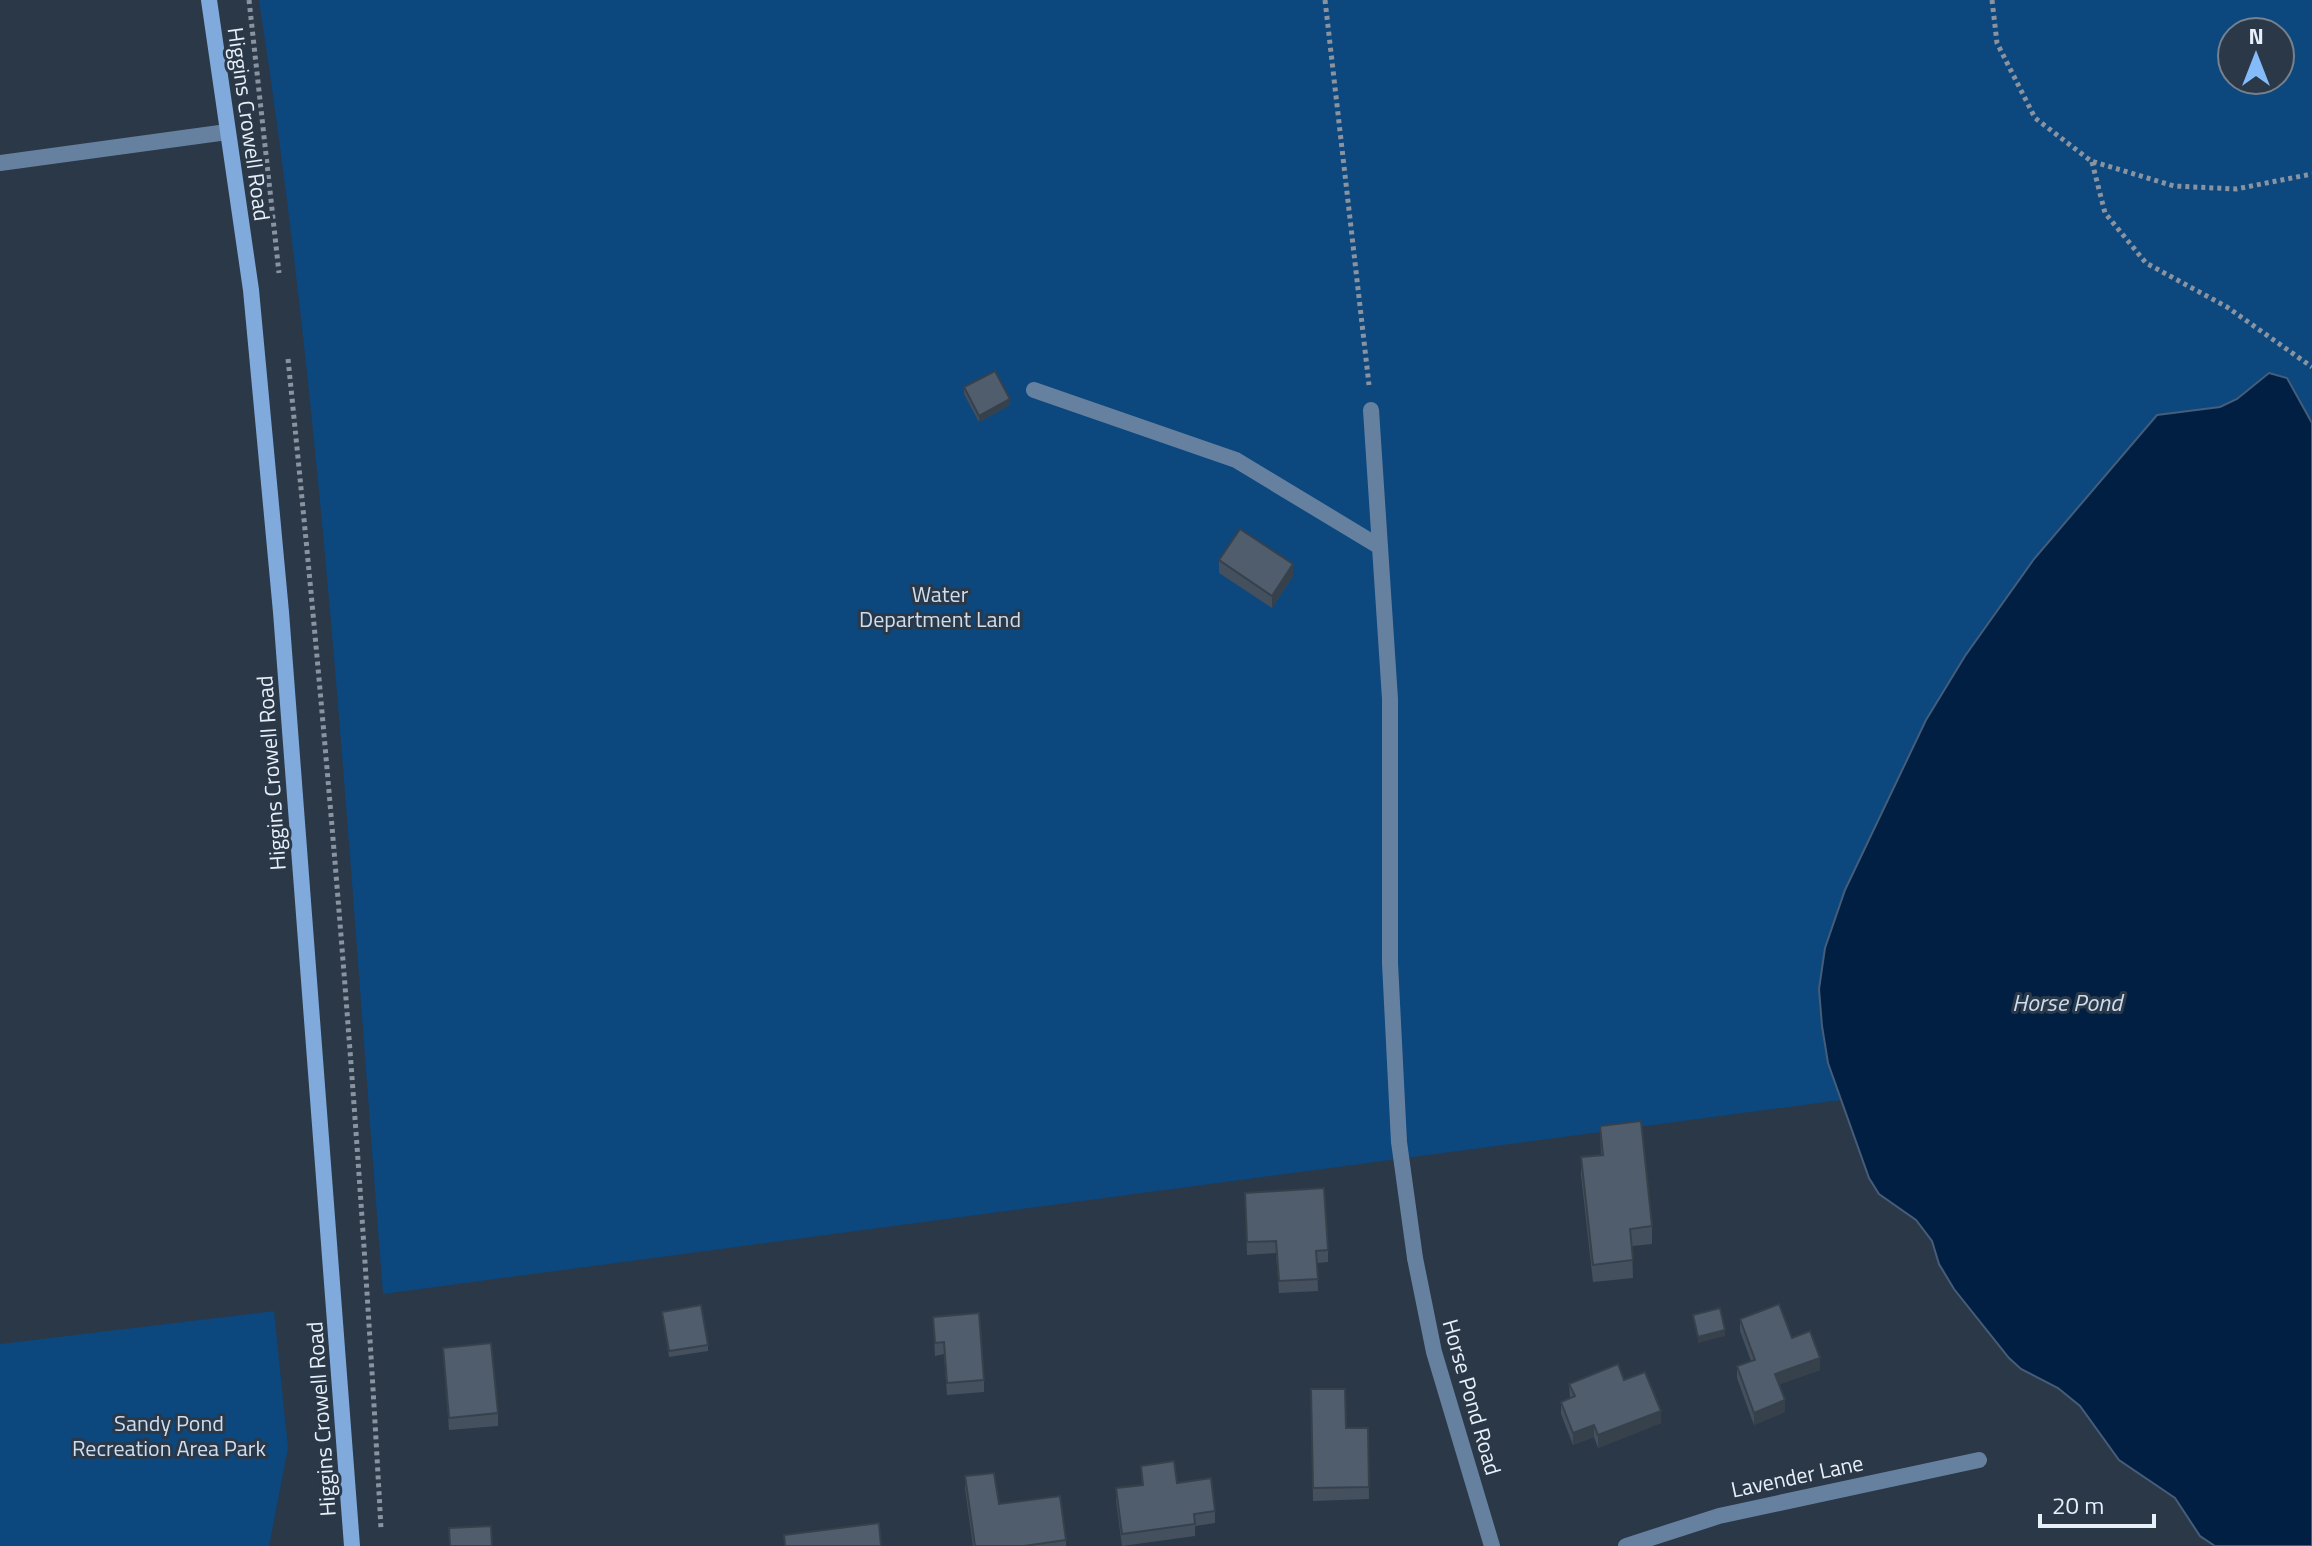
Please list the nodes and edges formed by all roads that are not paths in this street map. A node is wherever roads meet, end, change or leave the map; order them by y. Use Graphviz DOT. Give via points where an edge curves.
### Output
graph roads {
  1 [pos="209,0"];
  2 [pos="227,132"];
  3 [pos="0,163"];
  4 [pos="1034,390"];
  5 [pos="1371,410"];
  6 [pos="1380,547"];
  7 [pos="1979,1460"];
  8 [pos="352,1546"];
  9 [pos="1492,1546"];
  10 [pos="1626,1546"];
  1 -- 2 [label="main road, Higgins Crowell Road"];
  2 -- 3 [label="street"];
  2 -- 8 [label="main road, Higgins Crowell Road" via="251,290 281,612"];
  4 -- 6 [label="street" via="1236,460"];
  5 -- 6 [label="street, Horse Pond Road"];
  6 -- 9 [label="street, Horse Pond Road" via="1390,699 1390,963 1399,1142 1434,1352"];
  7 -- 10 [label="street, Lavender Lane" via="1719,1516"];
}
